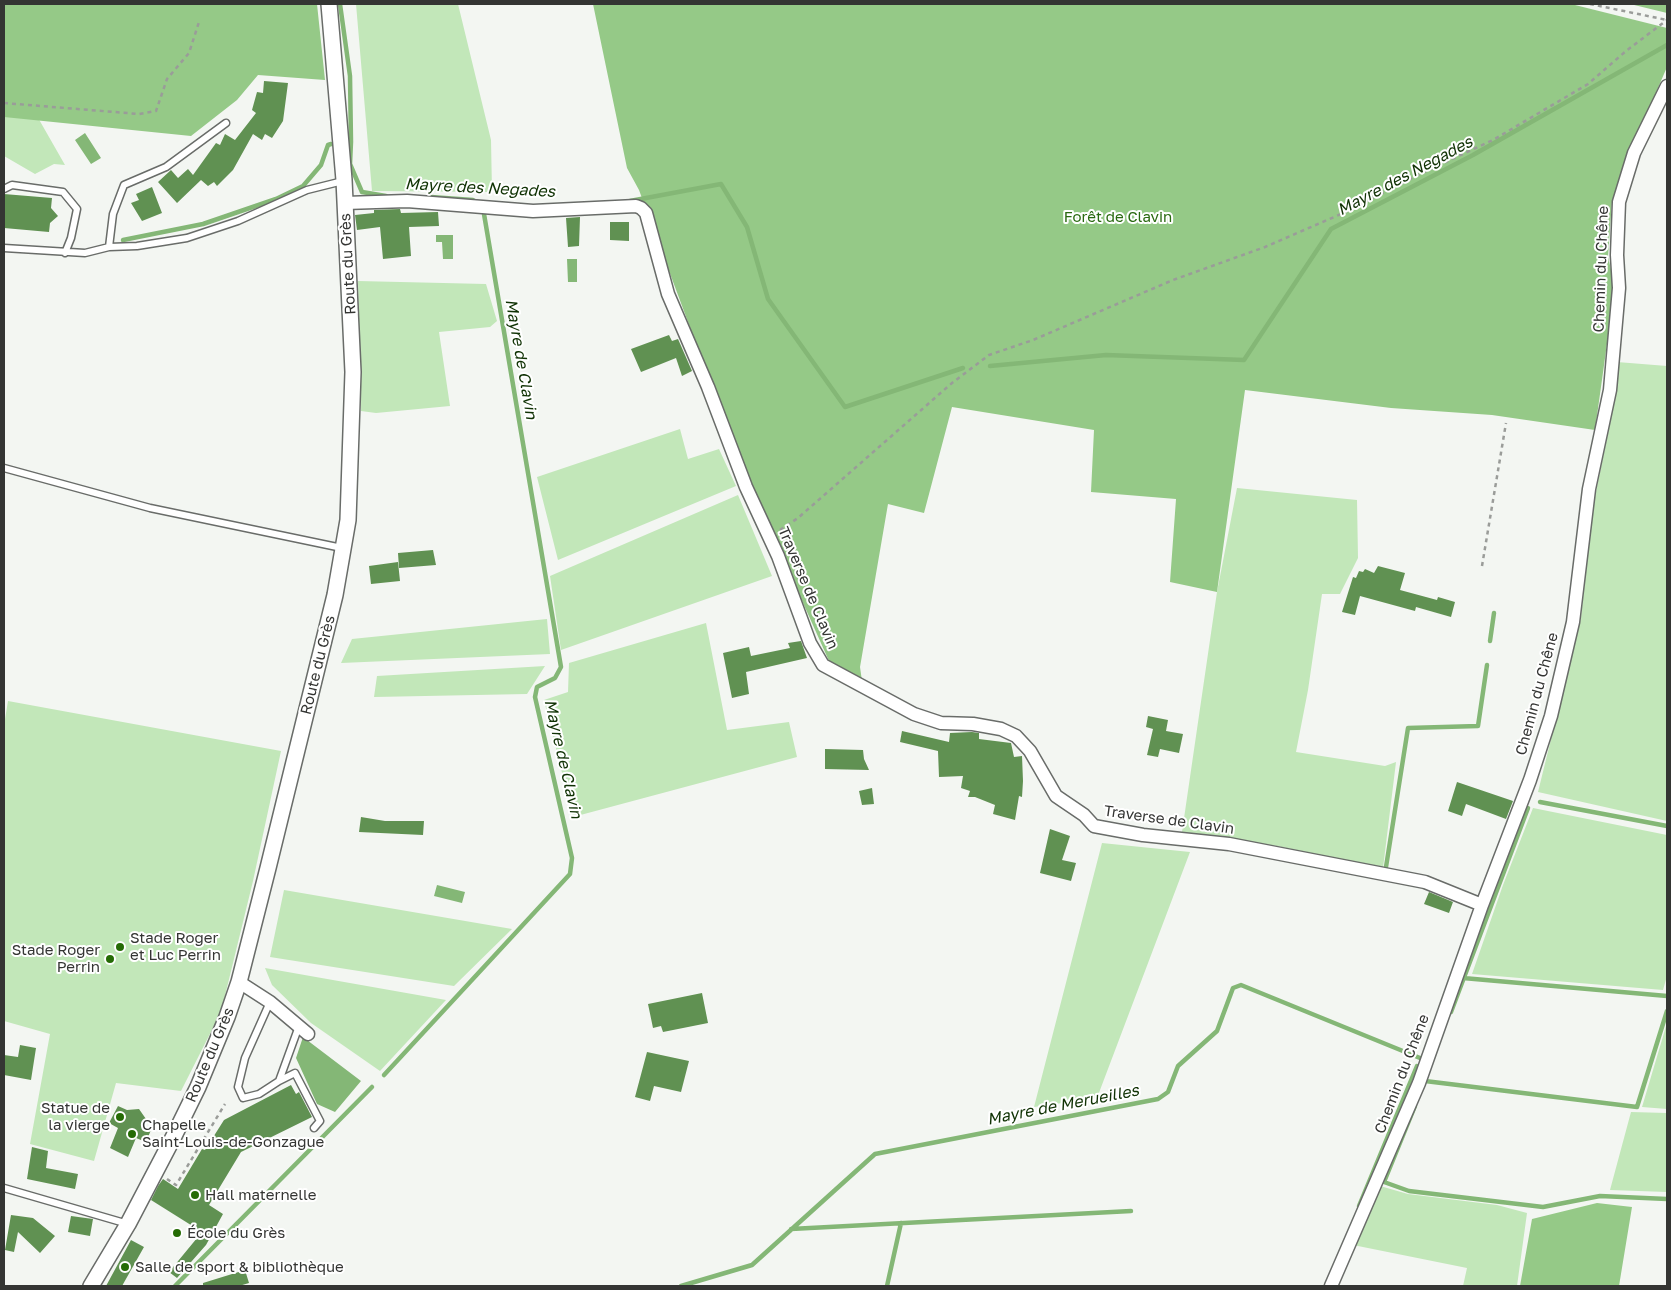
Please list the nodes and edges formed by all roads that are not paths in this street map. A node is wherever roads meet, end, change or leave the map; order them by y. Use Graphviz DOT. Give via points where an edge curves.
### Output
graph roads {
  1 [pos="329,4"];
  2 [pos="1667,86"];
  3 [pos="226,123"];
  4 [pos="344,180"];
  5 [pos="4,189"];
  6 [pos="345,203"];
  7 [pos="109,247"];
  8 [pos="4,248"];
  9 [pos="64,253"];
  10 [pos="4,468"];
  11 [pos="343,548"];
  12 [pos="1482,904"];
  13 [pos="239,982"];
  14 [pos="270,1002"];
  15 [pos="303,1030"];
  16 [pos="279,1081"];
  17 [pos="314,1128"];
  18 [pos="4,1188"];
  19 [pos="128,1224"];
  20 [pos="91,1286"];
  21 [pos="1331,1286"];
  1 -- 4 [label="street, Route du Grès"];
  2 -- 12 [label="street, Chemin du Chêne" via="1634,153 1620,202 1619,288 1610,390 1589,489 1573,622 1551,716"];
  3 -- 7 [label="lane" via="166,167 124,185 113,214"];
  4 -- 6 [label="street, Route du Grès"];
  4 -- 7 [label="lane" via="307,190 238,221 187,238"];
  5 -- 9 [label="lane" via="12,185 64,192 76,209 71,238"];
  6 -- 11 [label="street, Route du Grès" via="353,372 348,520"];
  6 -- 12 [label="street, Traverse de Clavin" via="407,201 533,211 641,208 646,213 668,294 746,488 778,556 810,643 823,665 914,714 941,723 1001,729 1016,736 1030,751 1056,796 1094,826 1142,835 1229,844 1425,882"];
  7 -- 9 [label="lane" via="86,253"];
  8 -- 9 [label="lane"];
  10 -- 11 [label="lane" via="150,508"];
  11 -- 13 [label="street, Route du Grès" via="318,668"];
  12 -- 21 [label="street, Chemin du Chêne" via="1419,1083"];
  13 -- 14 [label="street"];
  13 -- 19 [label="street, Route du Grès" via="198,1087"];
  14 -- 15 [label="street"];
  14 -- 16 [label="lane" via="245,1058 238,1087 244,1098 259,1094"];
  15 -- 16 [label="lane"];
  16 -- 17 [label="lane" via="295,1073 320,1121"];
  18 -- 19 [label="lane"];
  19 -- 20 [label="street, Route du Grès"];
}
